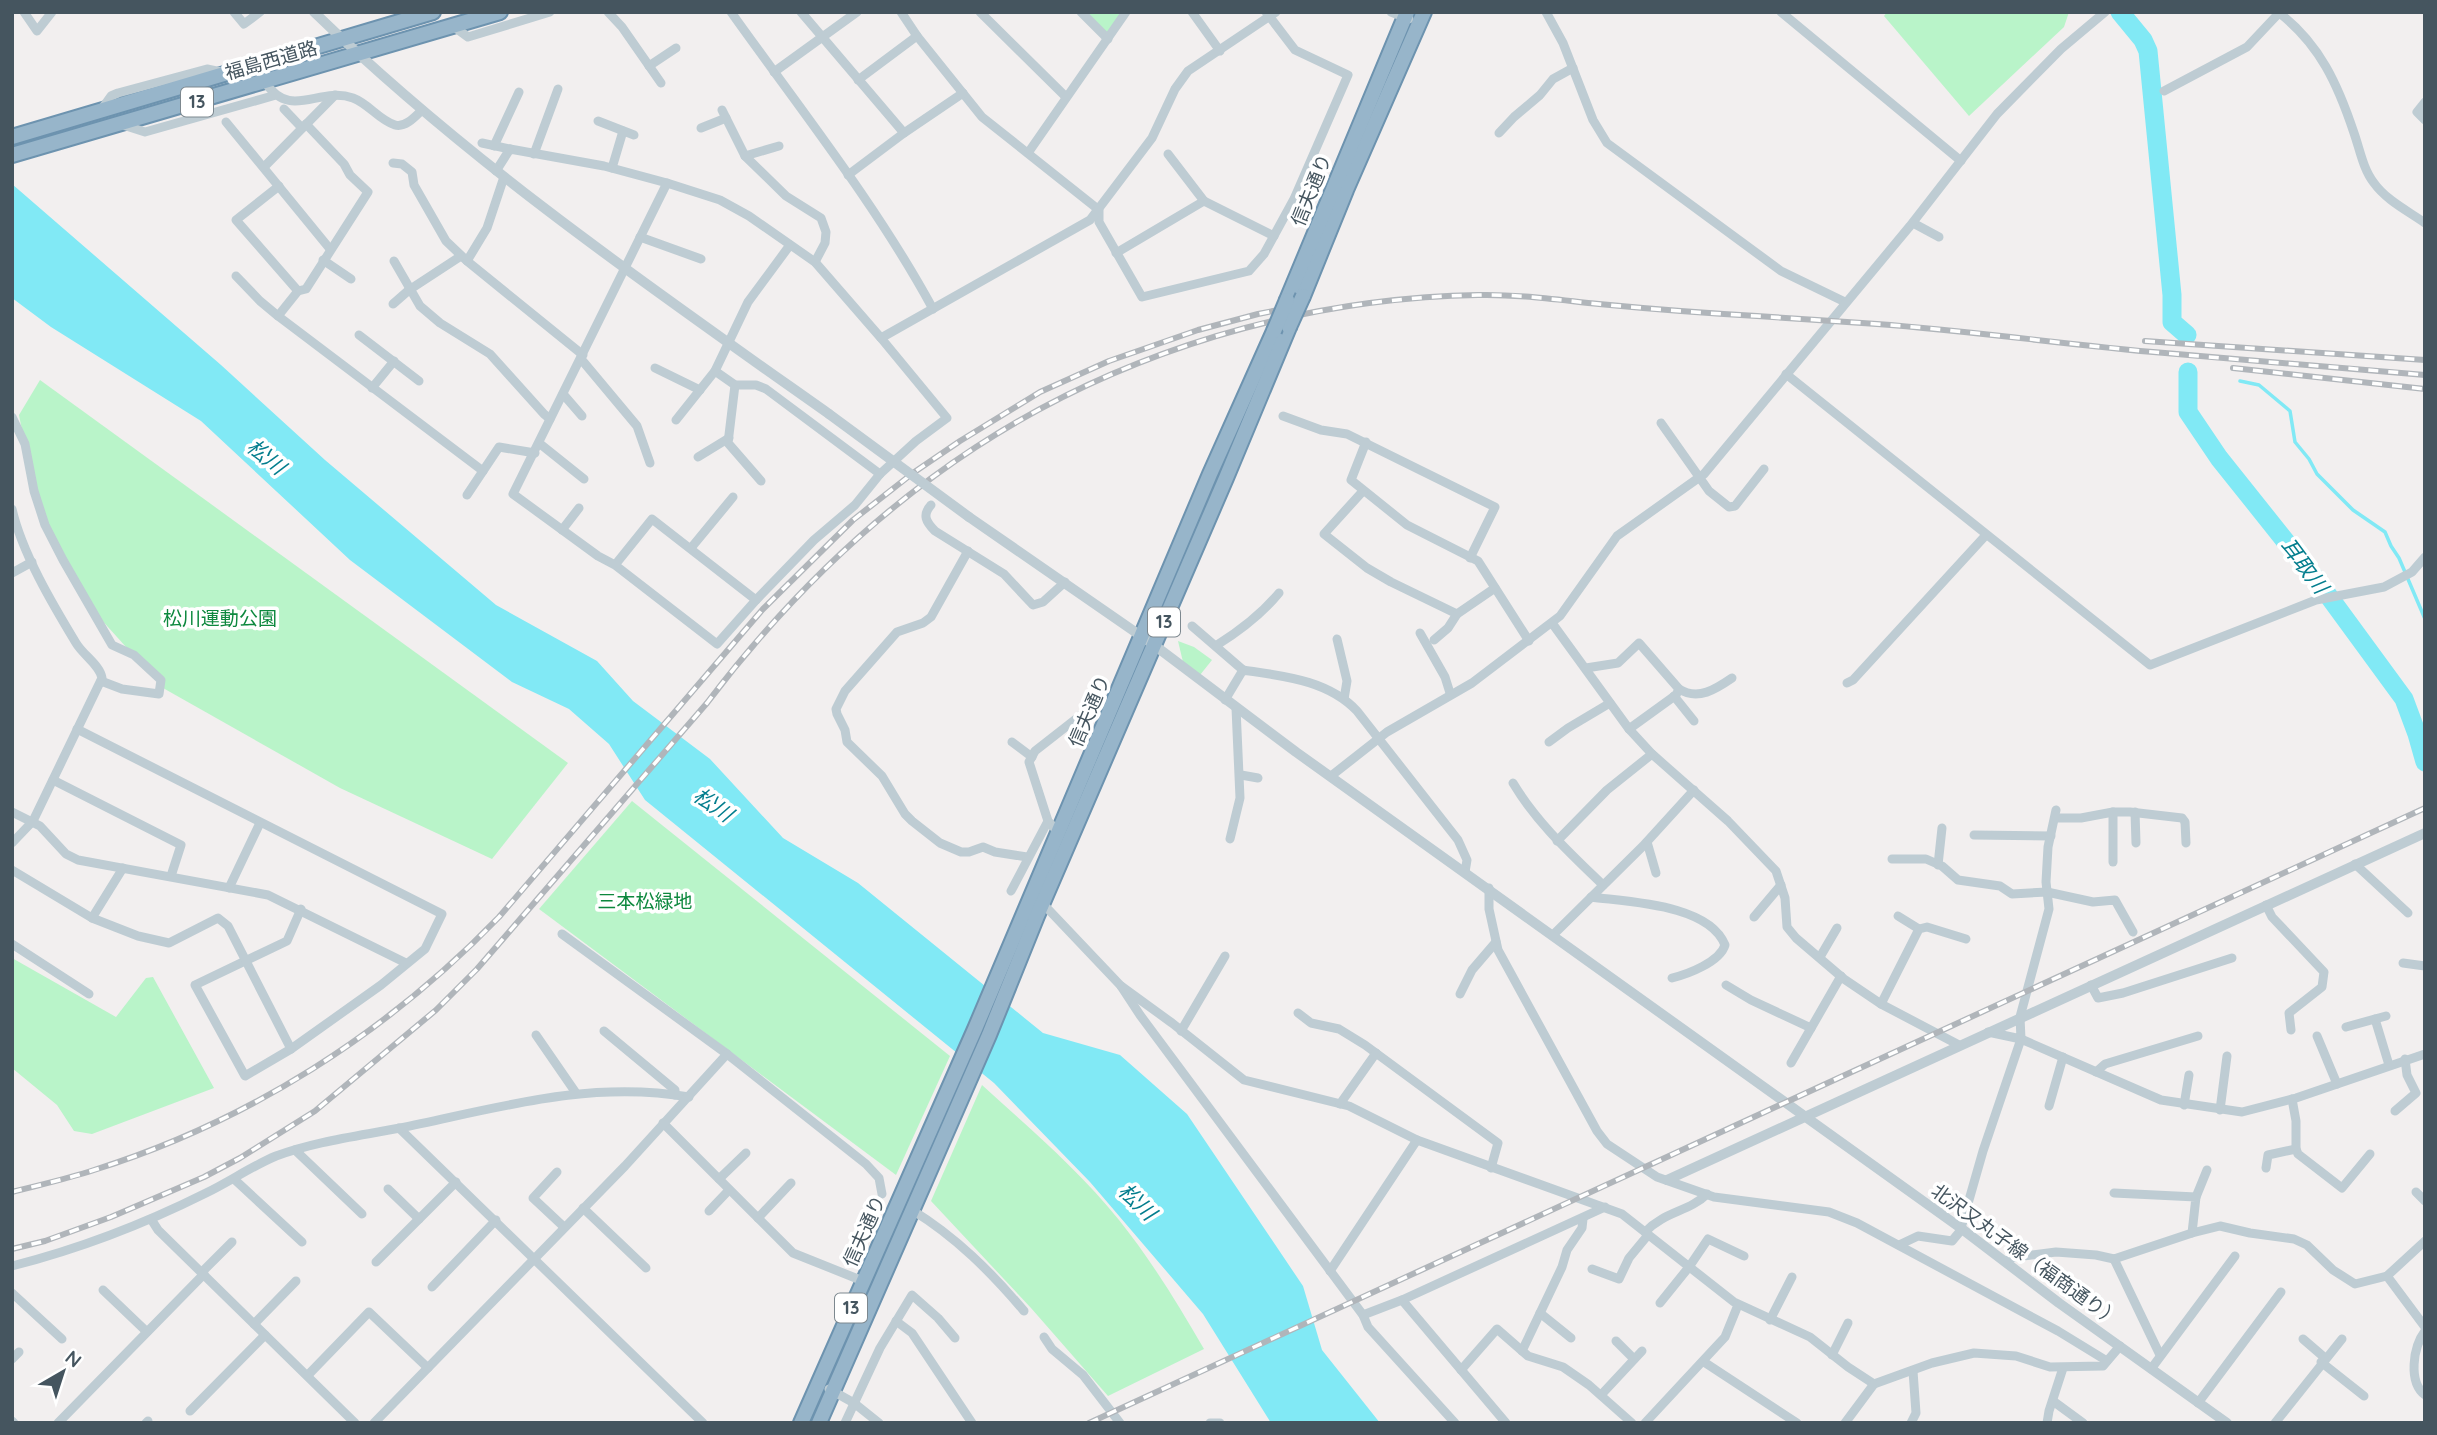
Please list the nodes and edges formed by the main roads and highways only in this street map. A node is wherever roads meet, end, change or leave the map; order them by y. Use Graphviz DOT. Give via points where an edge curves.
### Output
graph roads {
  1 [pos="433,12"];
  2 [pos="500,12"];
  3 [pos="1401,14"];
  4 [pos="1422,18"];
  5 [pos="16,136"];
  6 [pos="12,155"];
  7 [pos="1281,329"];
  8 [pos="1037,910"];
  9 [pos="801,1423"];
  10 [pos="819,1423"];
  1 -- 5 [label="highway, 福島西道路 / 13"];
  2 -- 6 [label="highway, 福島西道路 / 13"];
  3 -- 7 [label="highway, 信夫通り / 13, bridge" via="1287,300"];
  4 -- 7 [label="highway, 信夫通り / 13, bridge" via="1303,296"];
  7 -- 8 [label="highway, 信夫通り / 13" via="1154,645"];
  7 -- 8 [label="highway, 信夫通り / 13" via="1141,636 1058,832"];
  8 -- 9 [label="highway, 信夫通り / 13" via="902,1194"];
  8 -- 10 [label="highway, 信夫通り / 13" via="989,1035"];
}
